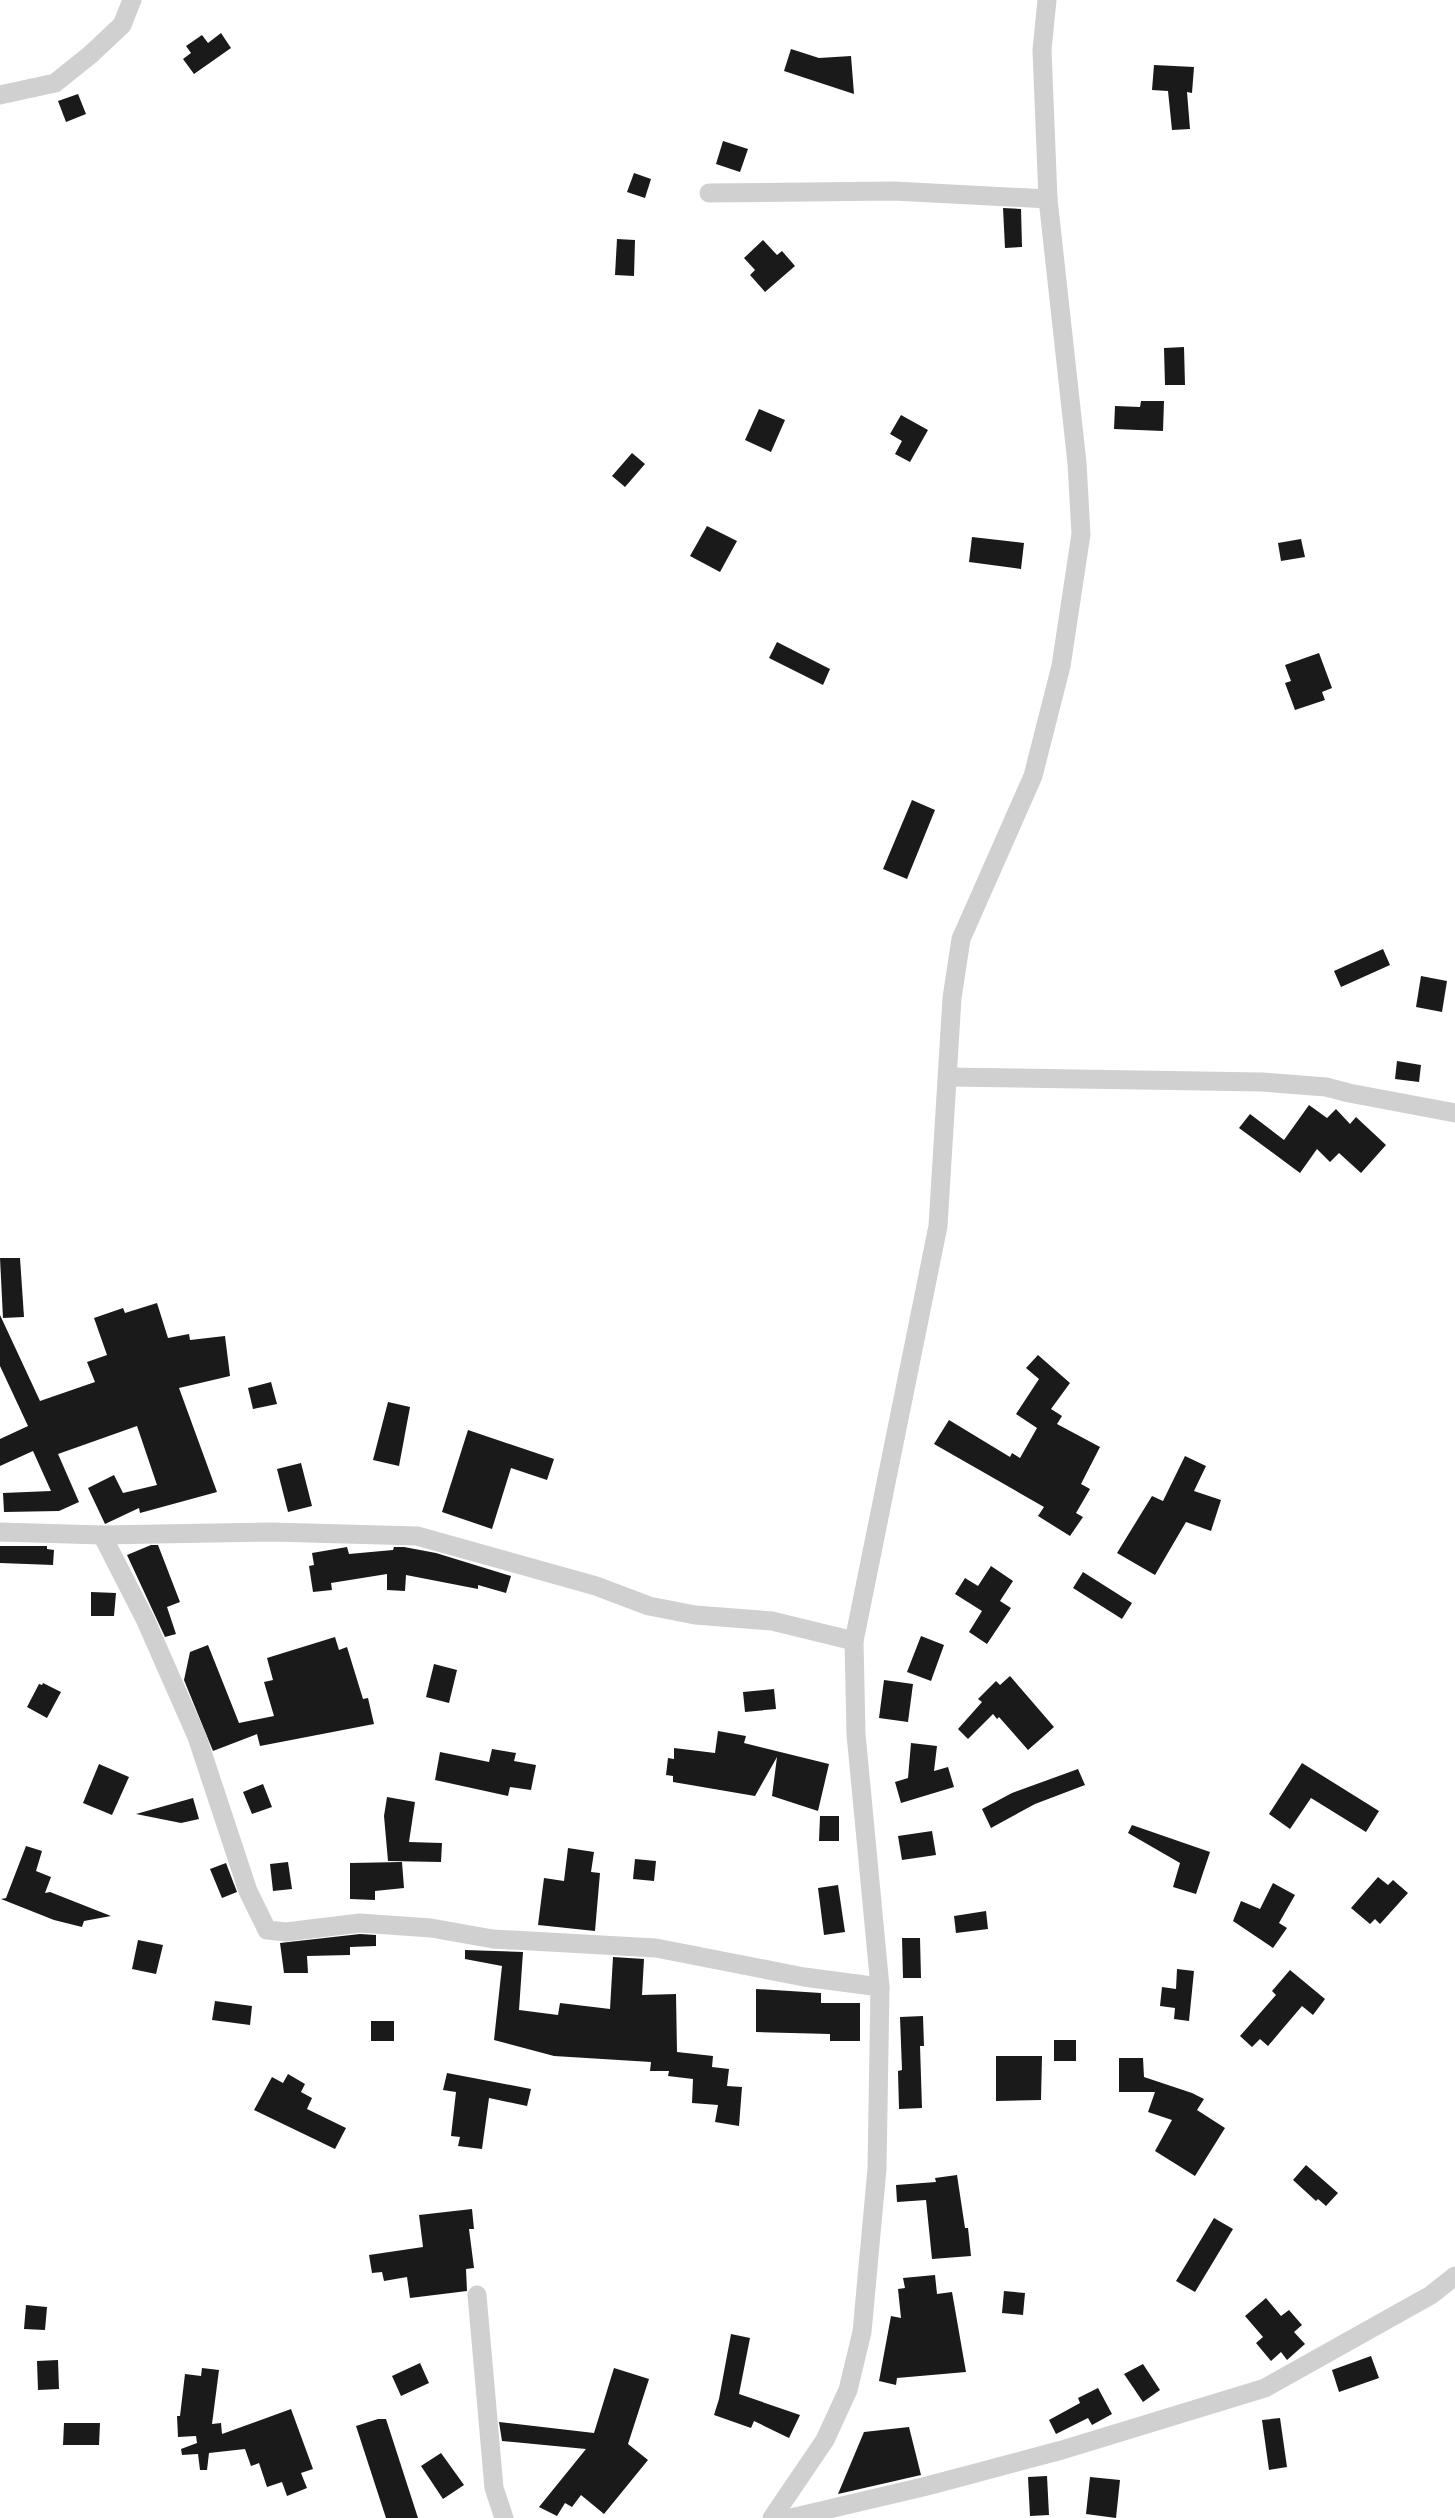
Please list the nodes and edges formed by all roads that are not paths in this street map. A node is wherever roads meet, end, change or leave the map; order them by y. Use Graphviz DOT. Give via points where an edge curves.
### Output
graph roads {
  1 [pos="132,0"];
  2 [pos="1046,0"];
  3 [pos="0,95"];
  4 [pos="710,193"];
  5 [pos="1048,199"];
  6 [pos="948,1077"];
  7 [pos="1455,1113"];
  8 [pos="0,1532"];
  9 [pos="102,1536"];
  10 [pos="854,1641"];
  11 [pos="880,1987"];
  12 [pos="1455,2276"];
  13 [pos="476,2295"];
  14 [pos="504,2518"];
  15 [pos="772,2518"];
  16 [pos="791,2518"];
  1 -- 3 [label="street" via="122,25 55,83"];
  2 -- 5 [label="street" via="1042,50"];
  4 -- 5 [label="street" via="894,191"];
  5 -- 6 [label="street" via="1077,462 1081,534 1061,666 1033,776 961,938 952,998"];
  6 -- 7 [label="street" via="1262,1082 1326,1087"];
  6 -- 10 [label="street" via="938,1226"];
  8 -- 9 [label="street"];
  9 -- 10 [label="street" via="272,1532 417,1536 596,1586 648,1606 696,1615 772,1621"];
  9 -- 11 [label="street" via="145,1619 197,1737 248,1891 267,1930 286,1932 360,1923 431,1928 493,1939 656,1948 804,1977"];
  10 -- 11 [label="street" via="856,1734"];
  11 -- 15 [label="street" via="876,2169 862,2332 848,2390 825,2440"];
  12 -- 16 [label="street" via="1431,2295 1265,2388 1062,2450"];
  13 -- 14 [label="street" via="494,2488"];
}
